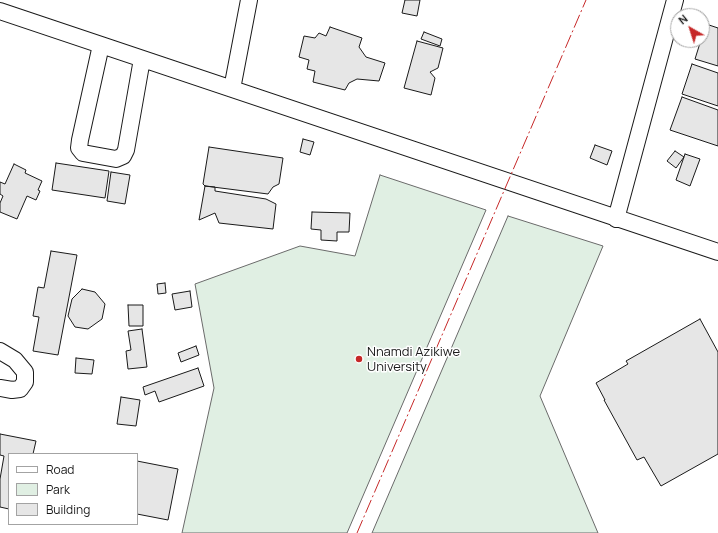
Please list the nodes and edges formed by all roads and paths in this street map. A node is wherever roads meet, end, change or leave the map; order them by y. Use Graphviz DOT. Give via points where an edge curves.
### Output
graph roads {
  1 [pos="249,0"];
  2 [pos="675,0"];
  3 [pos="0,12"];
  4 [pos="101,45"];
  5 [pos="142,59"];
  6 [pos="232,89"];
  7 [pos="616,219"];
  8 [pos="718,252"];
  9 [pos="0,351"];
  10 [pos="0,388"];
  1 -- 6 [label="street"];
  2 -- 7 [label="street"];
  3 -- 4 [label="street"];
  4 -- 5 [label="street"];
  4 -- 5 [label="street" via="80,140 79,148 83,153 116,159 123,156"];
  5 -- 6 [label="street"];
  6 -- 7 [label="street"];
  7 -- 8 [label="street"];
  9 -- 10 [label="street" via="15,360 25,372 26,382 20,389"];
}
